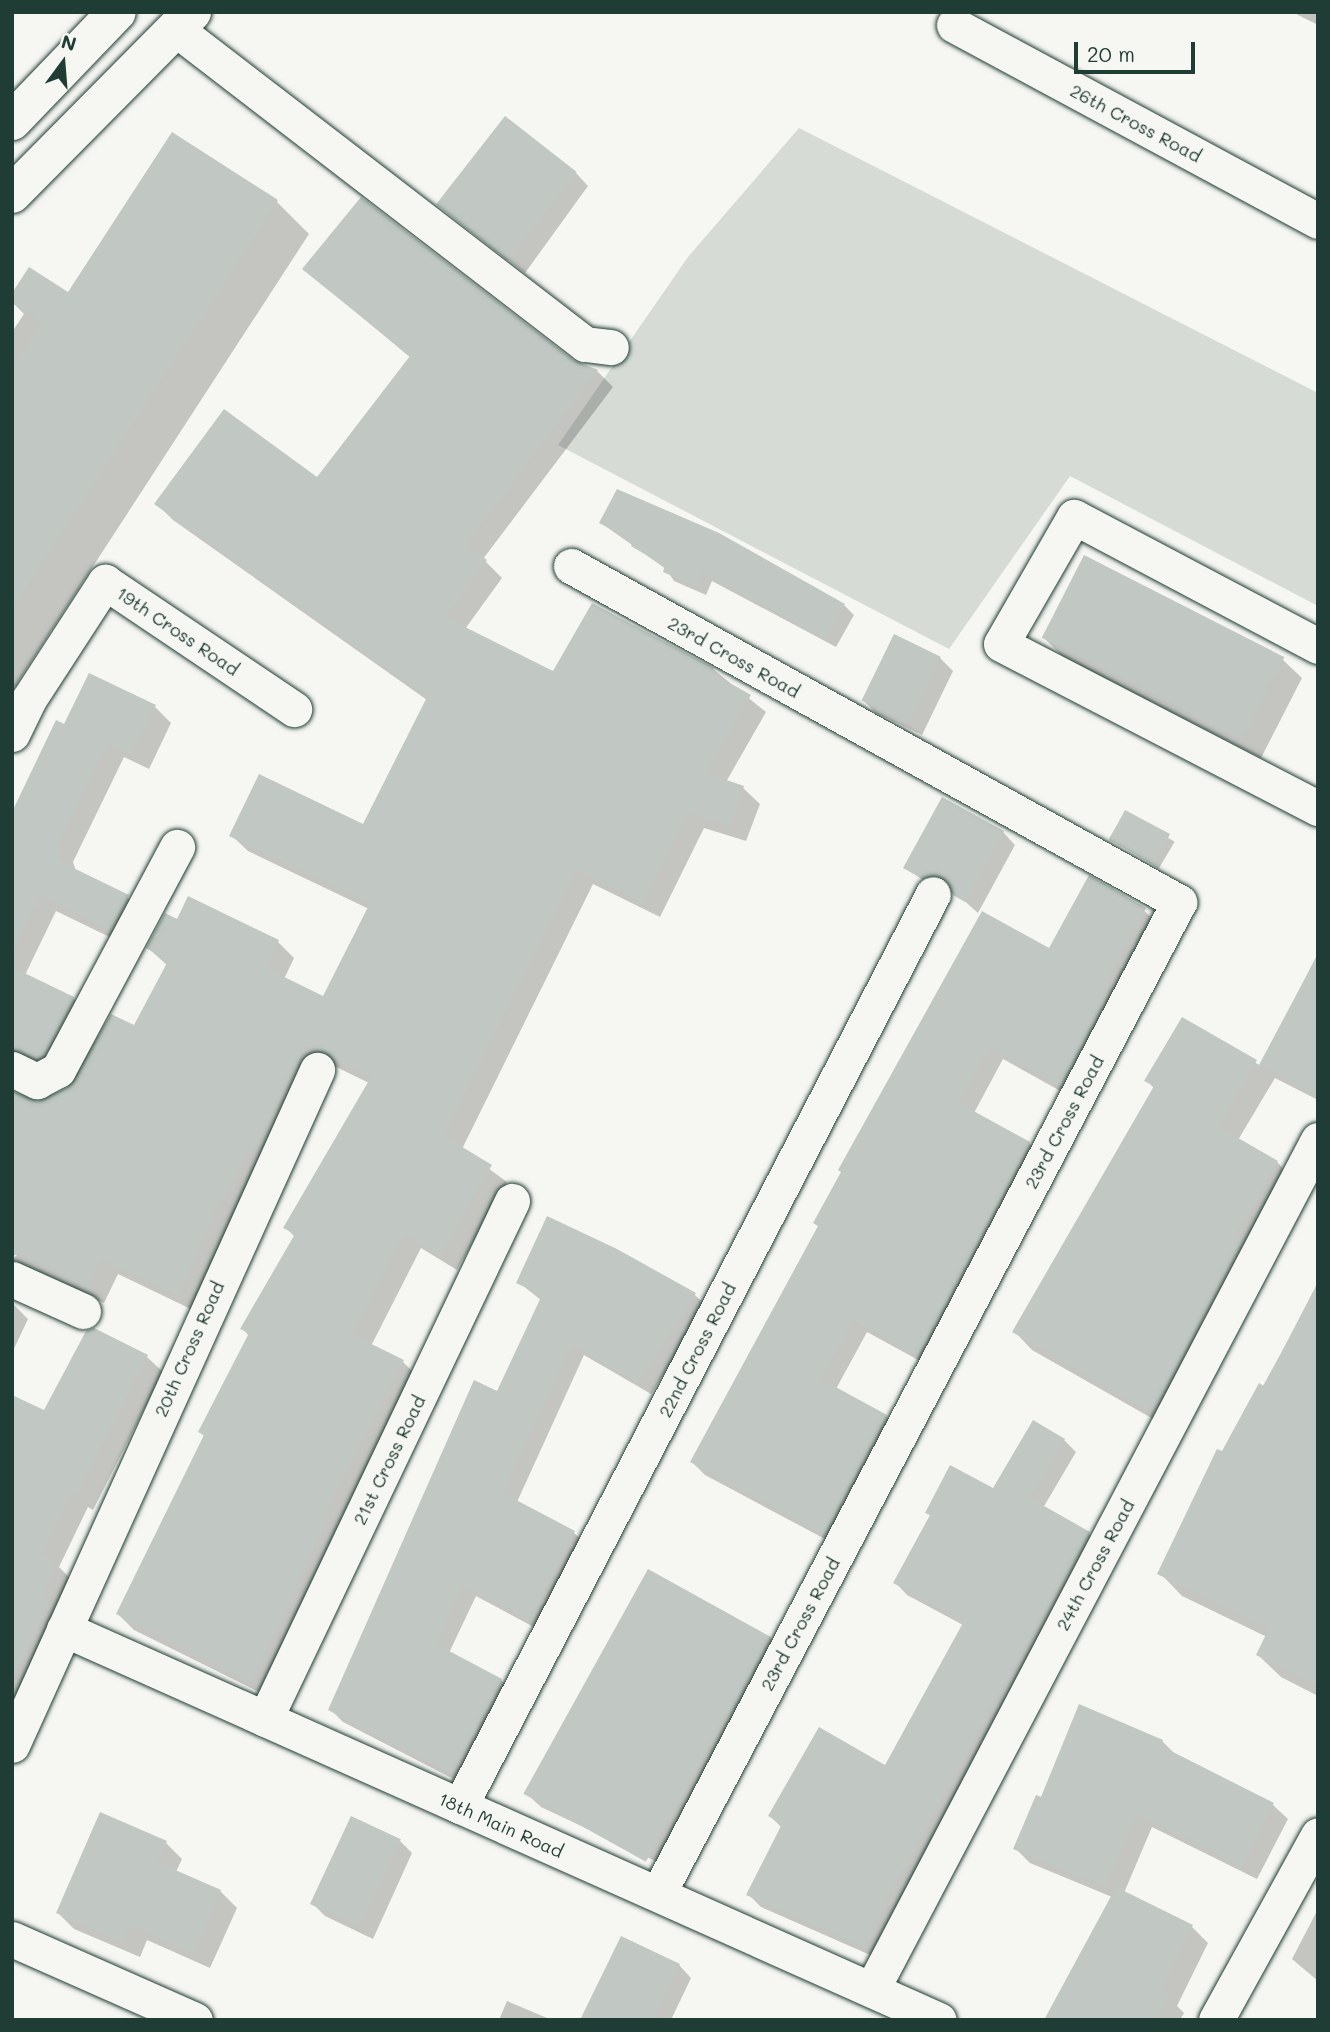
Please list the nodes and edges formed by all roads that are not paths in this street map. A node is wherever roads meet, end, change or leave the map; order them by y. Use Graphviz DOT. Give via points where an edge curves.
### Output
graph roads {
  1 [pos="117,12"];
  2 [pos="185,21"];
  3 [pos="954,25"];
  4 [pos="12,121"];
  5 [pos="12,194"];
  6 [pos="1318,221"];
  7 [pos="611,347"];
  8 [pos="571,566"];
  9 [pos="1318,646"];
  10 [pos="294,709"];
  11 [pos="12,734"];
  12 [pos="1318,808"];
  13 [pos="177,847"];
  14 [pos="933,894"];
  15 [pos="12,1069"];
  16 [pos="317,1070"];
  17 [pos="1318,1140"];
  18 [pos="512,1201"];
  19 [pos="12,1279"];
  20 [pos="83,1311"];
  21 [pos="64,1629"];
  22 [pos="265,1718"];
  23 [pos="12,1745"];
  24 [pos="460,1807"];
  25 [pos="1318,1835"];
  26 [pos="658,1894"];
  27 [pos="12,1939"];
  28 [pos="872,1989"];
  29 [pos="195,2020"];
  30 [pos="939,2020"];
  31 [pos="1216,2020"];
  1 -- 4 [label="main road"];
  2 -- 5 [label="main road"];
  2 -- 7 [label="street" via="584,344"];
  3 -- 6 [label="street, 26th Cross Road"];
  8 -- 26 [label="street, 23rd Cross Road" via="1179,902"];
  9 -- 12 [label="street" via="1074,517 1001,644"];
  10 -- 11 [label="street, 19th Cross Road" via="105,582 29,699"];
  13 -- 15 [label="street" via="58,1070 37,1081"];
  14 -- 24 [label="street, 22nd Cross Road"];
  16 -- 21 [label="street, 20th Cross Road"];
  17 -- 28 [label="street, 24th Cross Road"];
  18 -- 22 [label="street, 21st Cross Road"];
  19 -- 20 [label="street"];
  21 -- 22 [label="street, 18th Main Road"];
  21 -- 23 [label="street, 20th Cross Road"];
  22 -- 24 [label="street, 18th Main Road"];
  24 -- 26 [label="street, 18th Main Road"];
  25 -- 31 [label="street"];
  26 -- 28 [label="street, 18th Main Road"];
  27 -- 29 [label="street"];
  28 -- 30 [label="street, 18th Main Road"];
}
